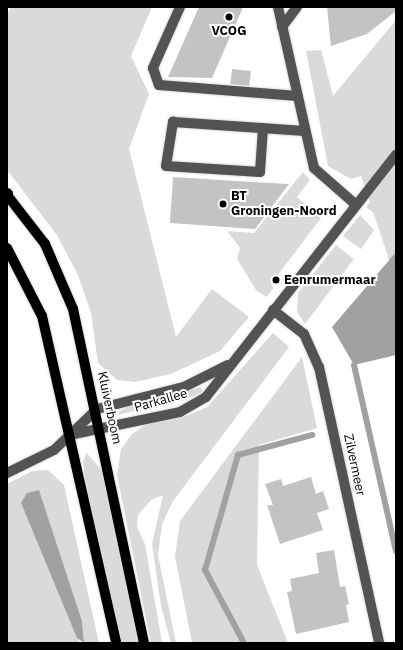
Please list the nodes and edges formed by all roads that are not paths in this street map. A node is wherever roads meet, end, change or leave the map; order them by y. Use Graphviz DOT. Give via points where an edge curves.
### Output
graph roads {
  1 [pos="180,7"];
  2 [pos="278,7"];
  3 [pos="297,7"];
  4 [pos="282,27"];
  5 [pos="298,96"];
  6 [pos="263,128"];
  7 [pos="305,131"];
  8 [pos="396,155"];
  9 [pos="7,195"];
  10 [pos="355,204"];
  11 [pos="7,248"];
  12 [pos="273,310"];
  13 [pos="232,363"];
  14 [pos="97,409"];
  15 [pos="101,431"];
  16 [pos="69,435"];
  17 [pos="7,473"];
  18 [pos="116,643"];
  19 [pos="144,643"];
  20 [pos="379,643"];
  1 -- 5 [label="street" via="153,68 159,85"];
  2 -- 4 [label="street"];
  3 -- 4 [label="street"];
  4 -- 5 [label="street"];
  5 -- 7 [label="street"];
  6 -- 6 [label="street" via="173,122 166,166 260,172"];
  6 -- 7 [label="street"];
  7 -- 10 [label="street" via="314,168"];
  8 -- 10 [label="street, Parkallee"];
  9 -- 14 [label="main road, Kluiverboom" via="45,244 66,286"];
  10 -- 12 [label="street, Parkallee"];
  11 -- 16 [label="main road" via="42,316"];
  12 -- 13 [label="street, Parkallee"];
  12 -- 20 [label="street, Zilvermeer" via="304,334 319,367"];
  13 -- 14 [label="street, Parkallee" via="184,387"];
  13 -- 15 [label="street, Parkallee" via="206,397 189,408"];
  14 -- 15 [label="main road, Kluiverboom"];
  14 -- 16 [label="street, Parkallee"];
  15 -- 16 [label="street, Parkallee"];
  15 -- 19 [label="main road, Kluiverboom"];
  16 -- 17 [label="street" via="54,450"];
  16 -- 18 [label="main road"];
}
